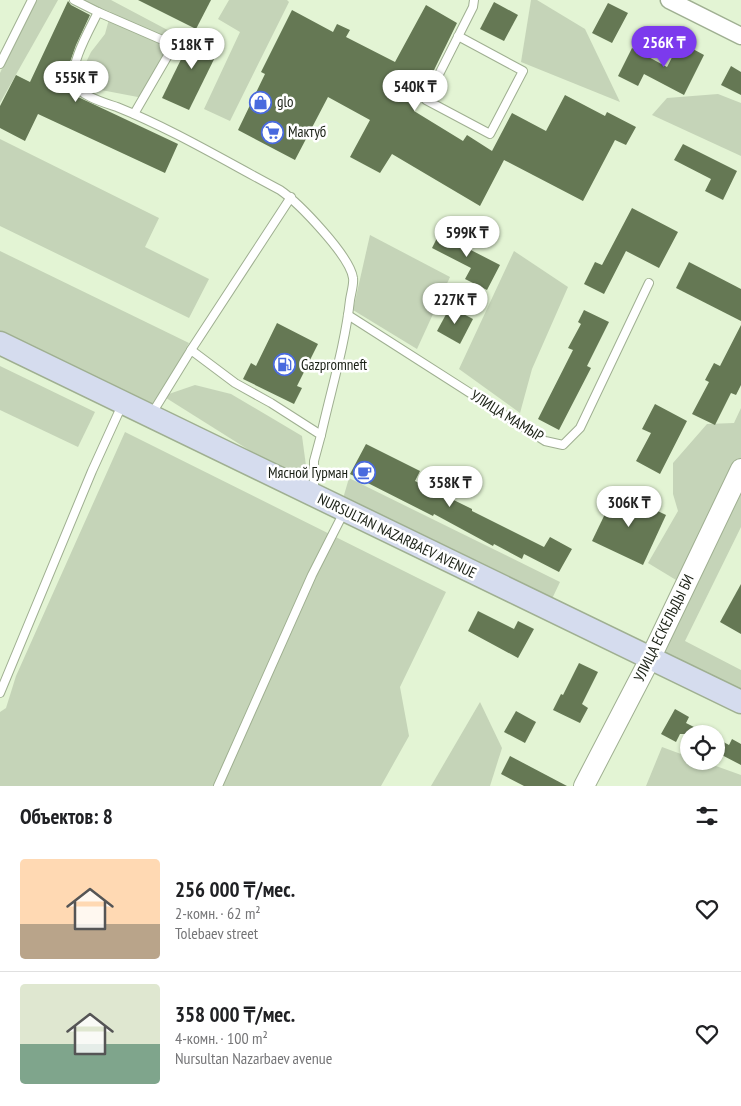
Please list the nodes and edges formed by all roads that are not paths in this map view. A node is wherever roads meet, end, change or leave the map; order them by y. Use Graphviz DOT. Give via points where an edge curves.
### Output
graph roads {
  1 [pos="32,0"];
  2 [pos="74,0"];
  3 [pos="474,0"];
  4 [pos="669,0"];
  5 [pos="98,12"];
  6 [pos="458,36"];
  7 [pos="741,36"];
  8 [pos="0,64"];
  9 [pos="134,114"];
  10 [pos="291,197"];
  11 [pos="649,283"];
  12 [pos="348,315"];
  13 [pos="0,343"];
  14 [pos="191,350"];
  15 [pos="123,403"];
  16 [pos="150,415"];
  17 [pos="320,435"];
  18 [pos="741,469"];
  19 [pos="314,495"];
  20 [pos="344,510"];
  21 [pos="650,659"];
  22 [pos="0,693"];
  23 [pos="741,702"];
  24 [pos="218,786"];
  25 [pos="584,786"];
  1 -- 8 [label="lane"];
  2 -- 5 [label="lane"];
  3 -- 6 [label="lane"];
  4 -- 7 [label="street"];
  5 -- 9 [label="lane" via="72,73 75,85 86,96"];
  5 -- 9 [label="lane" via="174,45"];
  6 -- 6 [label="lane" via="426,100 490,134 523,71"];
  9 -- 10 [label="lane"];
  10 -- 12 [label="lane" via="347,263 353,278"];
  10 -- 14 [label="lane"];
  11 -- 12 [label="lane, УЛИЦА МАМЫР" via="580,428 562,444 545,441"];
  12 -- 17 [label="lane"];
  13 -- 15 [label="main road, NURSULTAN NAZARBAEV AVENUE"];
  14 -- 16 [label="lane"];
  14 -- 17 [label="lane" via="235,383"];
  15 -- 16 [label="main road, NURSULTAN NAZARBAEV AVENUE"];
  15 -- 22 [label="lane"];
  16 -- 19 [label="main road, NURSULTAN NAZARBAEV AVENUE"];
  17 -- 19 [label="lane" via="314,461"];
  18 -- 21 [label="street, УЛИЦА ЕСКЕЛЬДЫ БИ"];
  19 -- 20 [label="main road, NURSULTAN NAZARBAEV AVENUE"];
  20 -- 21 [label="main road, NURSULTAN NAZARBAEV AVENUE"];
  20 -- 24 [label="lane"];
  21 -- 23 [label="main road, NURSULTAN NAZARBAEV AVENUE"];
  21 -- 25 [label="street, УЛИЦА ЕСКЕЛЬДЫ БИ"];
}
